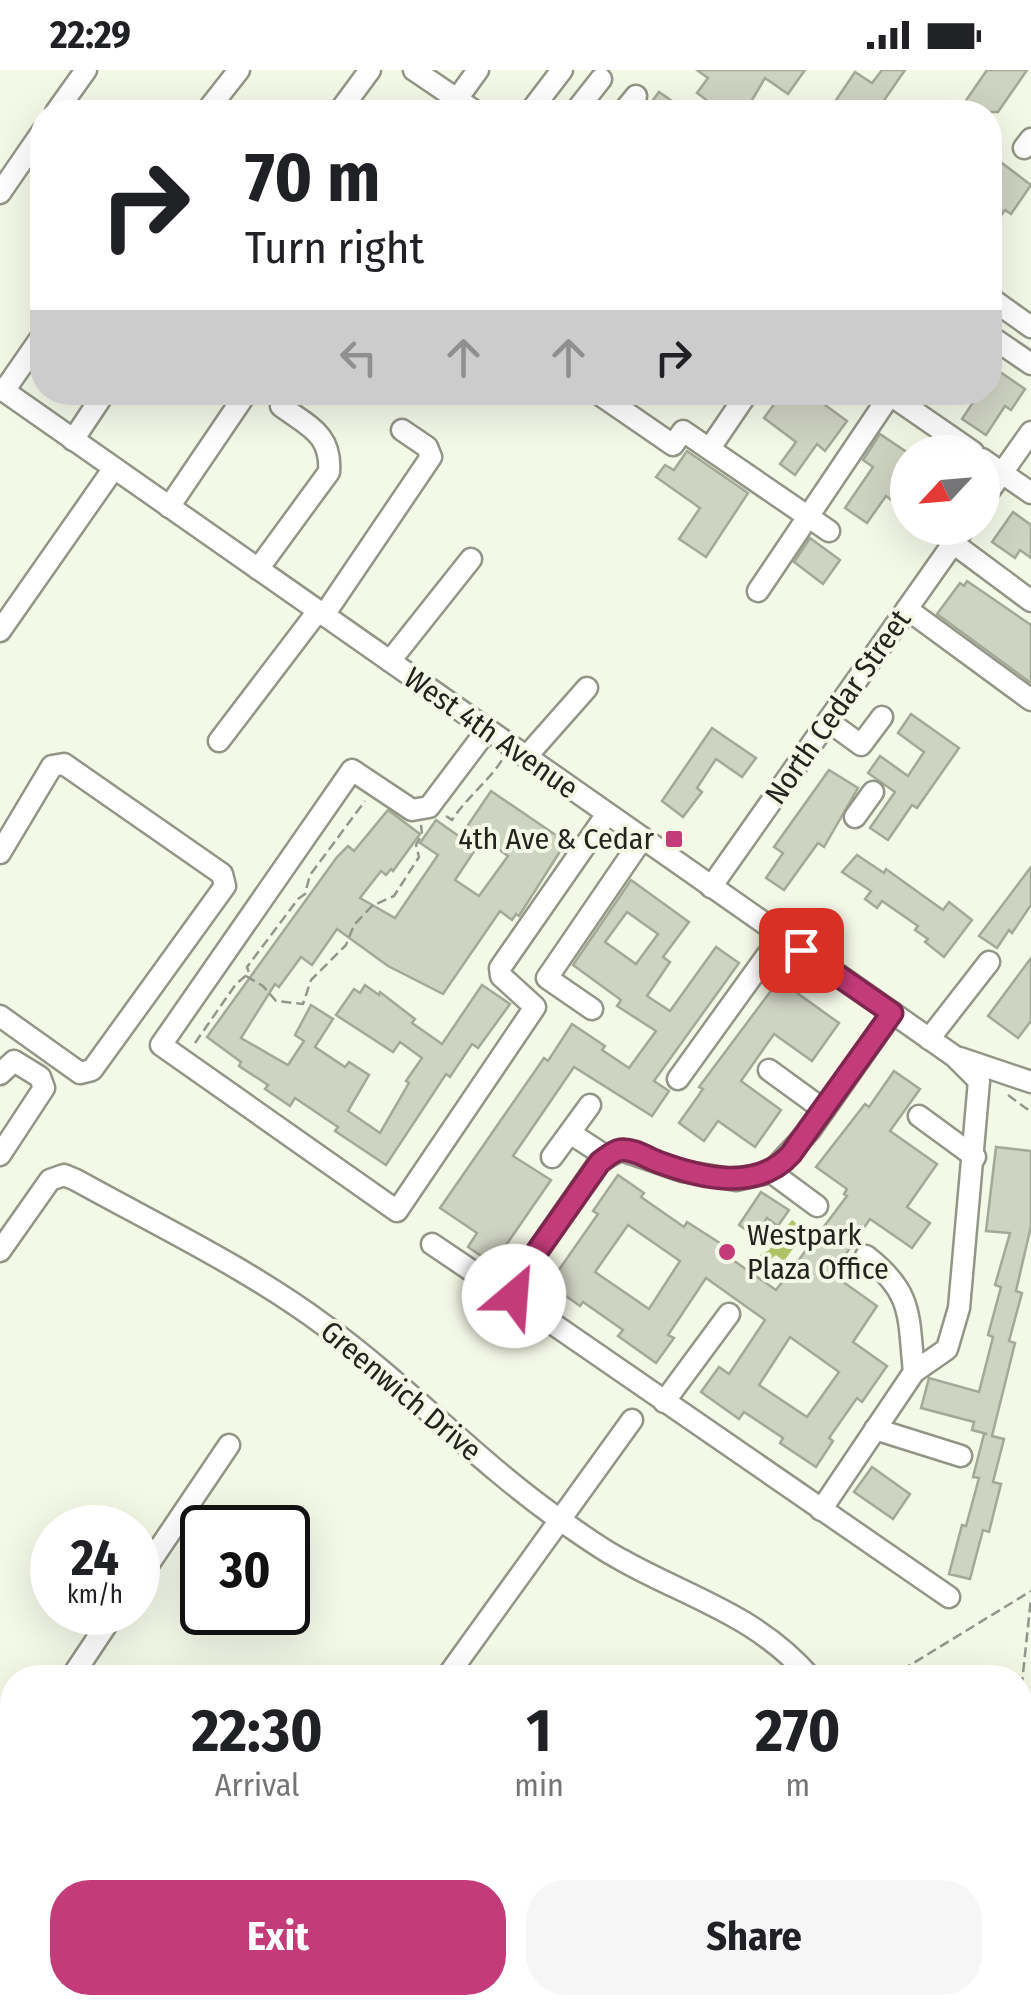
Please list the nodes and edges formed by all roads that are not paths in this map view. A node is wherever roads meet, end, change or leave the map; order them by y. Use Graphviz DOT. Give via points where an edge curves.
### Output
graph roads {
  1 [pos="86,70"];
  2 [pos="239,70"];
  3 [pos="370,70"];
  4 [pos="414,70"];
  5 [pos="478,70"];
  6 [pos="562,70"];
  7 [pos="600,79"];
  8 [pos="456,99"];
  9 [pos="65,100"];
  10 [pos="215,100"];
  11 [pos="348,100"];
  12 [pos="539,100"];
  13 [pos="584,100"];
  14 [pos="30,149"];
  15 [pos="0,193"];
  16 [pos="1002,306"];
  17 [pos="1031,327"];
  18 [pos="1002,344"];
  19 [pos="30,352"];
  20 [pos="1031,364"];
  21 [pos="2,390"];
  22 [pos="96,405"];
  23 [pos="239,405"];
  24 [pos="615,405"];
  25 [pos="739,405"];
  26 [pos="881,405"];
  27 [pos="904,405"];
  28 [pos="280,406"];
  29 [pos="402,430"];
  30 [pos="1031,432"];
  31 [pos="948,435"];
  32 [pos="73,440"];
  33 [pos="710,448"];
  34 [pos="114,468"];
  35 [pos="1000,470"];
  36 [pos="1003,472"];
  37 [pos="1000,476"];
  38 [pos="1031,494"];
  39 [pos="169,507"];
  40 [pos="808,517"];
  41 [pos="829,531"];
  42 [pos="951,545"];
  43 [pos="969,545"];
  44 [pos="471,559"];
  45 [pos="258,569"];
  46 [pos="758,591"];
  47 [pos="1031,601"];
  48 [pos="907,609"];
  49 [pos="321,613"];
  50 [pos="0,631"];
  51 [pos="390,661"];
  52 [pos="587,688"];
  53 [pos="1031,700"];
  54 [pos="882,717"];
  55 [pos="828,721"];
  56 [pos="487,730"];
  57 [pos="219,741"];
  58 [pos="518,752"];
  59 [pos="873,792"];
  60 [pos="607,814"];
  61 [pos="854,817"];
  62 [pos="642,839"];
  63 [pos="0,853"];
  64 [pos="711,887"];
  65 [pos="781,936"];
  66 [pos="989,962"];
  67 [pos="592,1009"];
  68 [pos="892,1013"];
  69 [pos="0,1016"];
  70 [pos="928,1039"];
  71 [pos="954,1056"];
  72 [pos="769,1070"];
  73 [pos="0,1074"];
  74 [pos="678,1079"];
  75 [pos="1031,1082"];
  76 [pos="590,1105"];
  77 [pos="824,1110"];
  78 [pos="919,1116"];
  79 [pos="570,1133"];
  80 [pos="0,1155"];
  81 [pos="552,1157"];
  82 [pos="607,1157"];
  83 [pos="975,1157"];
  84 [pos="771,1172"];
  85 [pos="816,1206"];
  86 [pos="432,1244"];
  87 [pos="0,1251"];
  88 [pos="866,1256"];
  89 [pos="518,1302"];
  90 [pos="729,1314"];
  91 [pos="914,1372"];
  92 [pos="664,1402"];
  93 [pos="632,1420"];
  94 [pos="875,1430"];
  95 [pos="229,1444"];
  96 [pos="961,1456"];
  97 [pos="822,1510"];
  98 [pos="560,1520"];
  99 [pos="160,1547"];
  100 [pos="949,1597"];
  101 [pos="100,1635"];
  102 [pos="80,1665"];
  103 [pos="455,1665"];
  104 [pos="799,1665"];
  1 -- 9 [label="street"];
  2 -- 10 [label="street"];
  3 -- 11 [label="street"];
  4 -- 8 [label="street"];
  5 -- 8 [label="street"];
  6 -- 12 [label="street"];
  7 -- 13 [label="street"];
  14 -- 15 [label="street"];
  16 -- 17 [label="street"];
  18 -- 20 [label="street"];
  19 -- 21 [label="street"];
  21 -- 32 [label="street, West 4th Avenue"];
  22 -- 32 [label="street"];
  23 -- 39 [label="street"];
  24 -- 33 [label="street" via="673,444 683,430"];
  25 -- 33 [label="street"];
  26 -- 40 [label="street"];
  27 -- 31 [label="street"];
  28 -- 45 [label="street" via="319,433 331,452 329,472"];
  29 -- 49 [label="street" via="428,447 431,457"];
  30 -- 36 [label="street"];
  32 -- 34 [label="street, West 4th Avenue"];
  33 -- 40 [label="street"];
  34 -- 39 [label="street, West 4th Avenue"];
  34 -- 50 [label="street"];
  35 -- 36 [label="street"];
  36 -- 37 [label="street"];
  36 -- 38 [label="street"];
  39 -- 45 [label="street, West 4th Avenue"];
  40 -- 41 [label="street"];
  40 -- 46 [label="street"];
  42 -- 48 [label="street, North Cedar Street"];
  43 -- 47 [label="street"];
  44 -- 51 [label="street"];
  45 -- 49 [label="street, West 4th Avenue"];
  48 -- 53 [label="street"];
  48 -- 55 [label="street, North Cedar Street"];
  49 -- 51 [label="street, West 4th Avenue"];
  49 -- 57 [label="street"];
  51 -- 56 [label="street, West 4th Avenue"];
  52 -- 58 [label="street"];
  54 -- 55 [label="street" via="860,746"];
  55 -- 64 [label="street, North Cedar Street"];
  56 -- 58 [label="street, West 4th Avenue"];
  56 -- 60 [label="street" via="422,811 352,770 161,1045 398,1211 535,1006 500,968"];
  58 -- 60 [label="street, West 4th Avenue"];
  59 -- 61 [label="street"];
  60 -- 62 [label="street, West 4th Avenue"];
  62 -- 64 [label="street, West 4th Avenue"];
  62 -- 67 [label="street" via="547,978"];
  63 -- 69 [label="street" via="52,766 64,764 222,874 225,886 92,1070 80,1073"];
  64 -- 65 [label="street, West 4th Avenue"];
  65 -- 68 [label="street, West 4th Avenue"];
  65 -- 74 [label="street"];
  66 -- 70 [label="street"];
  68 -- 70 [label="street, West 4th Avenue"];
  68 -- 77 [label="street"];
  70 -- 71 [label="street, West 4th Avenue"];
  71 -- 75 [label="street"];
  71 -- 83 [label="street, West 4th Avenue" via="980,1082"];
  72 -- 77 [label="street"];
  73 -- 80 [label="street" via="14,1060 40,1077 44,1088"];
  76 -- 79 [label="street"];
  77 -- 84 [label="street"];
  78 -- 83 [label="street"];
  79 -- 81 [label="street"];
  79 -- 82 [label="street"];
  82 -- 84 [label="street" via="632,1151 736,1180"];
  82 -- 89 [label="street" via="513,1286"];
  83 -- 91 [label="street" via="960,1308 947,1349"];
  84 -- 85 [label="street"];
  86 -- 89 [label="street"];
  87 -- 98 [label="street, Greenwich Drive" via="50,1180 76,1180 322,1323"];
  88 -- 91 [label="street" via="890,1274 907,1303"];
  89 -- 92 [label="street"];
  90 -- 92 [label="street"];
  91 -- 94 [label="street"];
  92 -- 97 [label="street"];
  93 -- 98 [label="street"];
  94 -- 96 [label="street"];
  94 -- 97 [label="street"];
  95 -- 99 [label="street"];
  97 -- 100 [label="street"];
  98 -- 103 [label="street"];
  98 -- 104 [label="street, Greenwich Drive" via="620,1559 737,1615"];
  101 -- 102 [label="street"];
}
